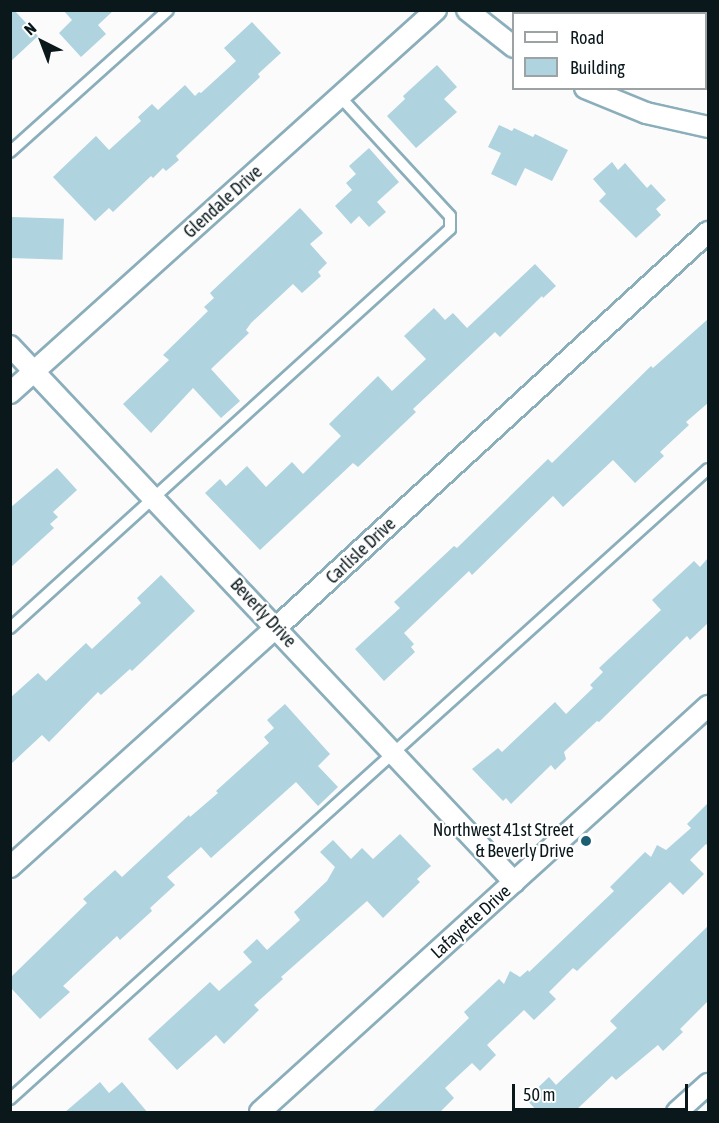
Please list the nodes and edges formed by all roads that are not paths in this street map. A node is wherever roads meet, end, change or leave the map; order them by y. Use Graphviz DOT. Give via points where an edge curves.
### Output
graph roads {
  1 [pos="168,10"];
  2 [pos="436,10"];
  3 [pos="467,10"];
  4 [pos="512,46"];
  5 [pos="590,90"];
  6 [pos="340,97"];
  7 [pos="708,127"];
  8 [pos="10,152"];
  9 [pos="708,232"];
  10 [pos="10,346"];
  11 [pos="35,371"];
  12 [pos="10,393"];
  13 [pos="708,469"];
  14 [pos="155,498"];
  15 [pos="277,627"];
  16 [pos="10,628"];
  17 [pos="708,706"];
  18 [pos="394,752"];
  19 [pos="10,867"];
  20 [pos="514,882"];
  21 [pos="708,1084"];
  22 [pos="10,1099"];
  23 [pos="260,1113"];
  24 [pos="677,1113"];
  1 -- 8 [label="lane"];
  2 -- 6 [label="street, Glendale Drive"];
  3 -- 4 [label="street"];
  5 -- 7 [label="street" via="646,113"];
  6 -- 11 [label="street, Glendale Drive"];
  6 -- 14 [label="lane" via="450,216 450,229"];
  9 -- 15 [label="street, Carlisle Drive"];
  10 -- 11 [label="street, Beverly Drive"];
  11 -- 12 [label="street, Glendale Drive"];
  11 -- 14 [label="street, Beverly Drive"];
  13 -- 18 [label="lane"];
  14 -- 15 [label="street, Beverly Drive"];
  14 -- 16 [label="lane"];
  15 -- 18 [label="street, Beverly Drive"];
  15 -- 19 [label="street, Carlisle Drive"];
  17 -- 20 [label="street, Lafayette Drive"];
  18 -- 20 [label="street, Beverly Drive"];
  18 -- 22 [label="lane"];
  20 -- 23 [label="street, Lafayette Drive"];
  21 -- 24 [label="street"];
}
